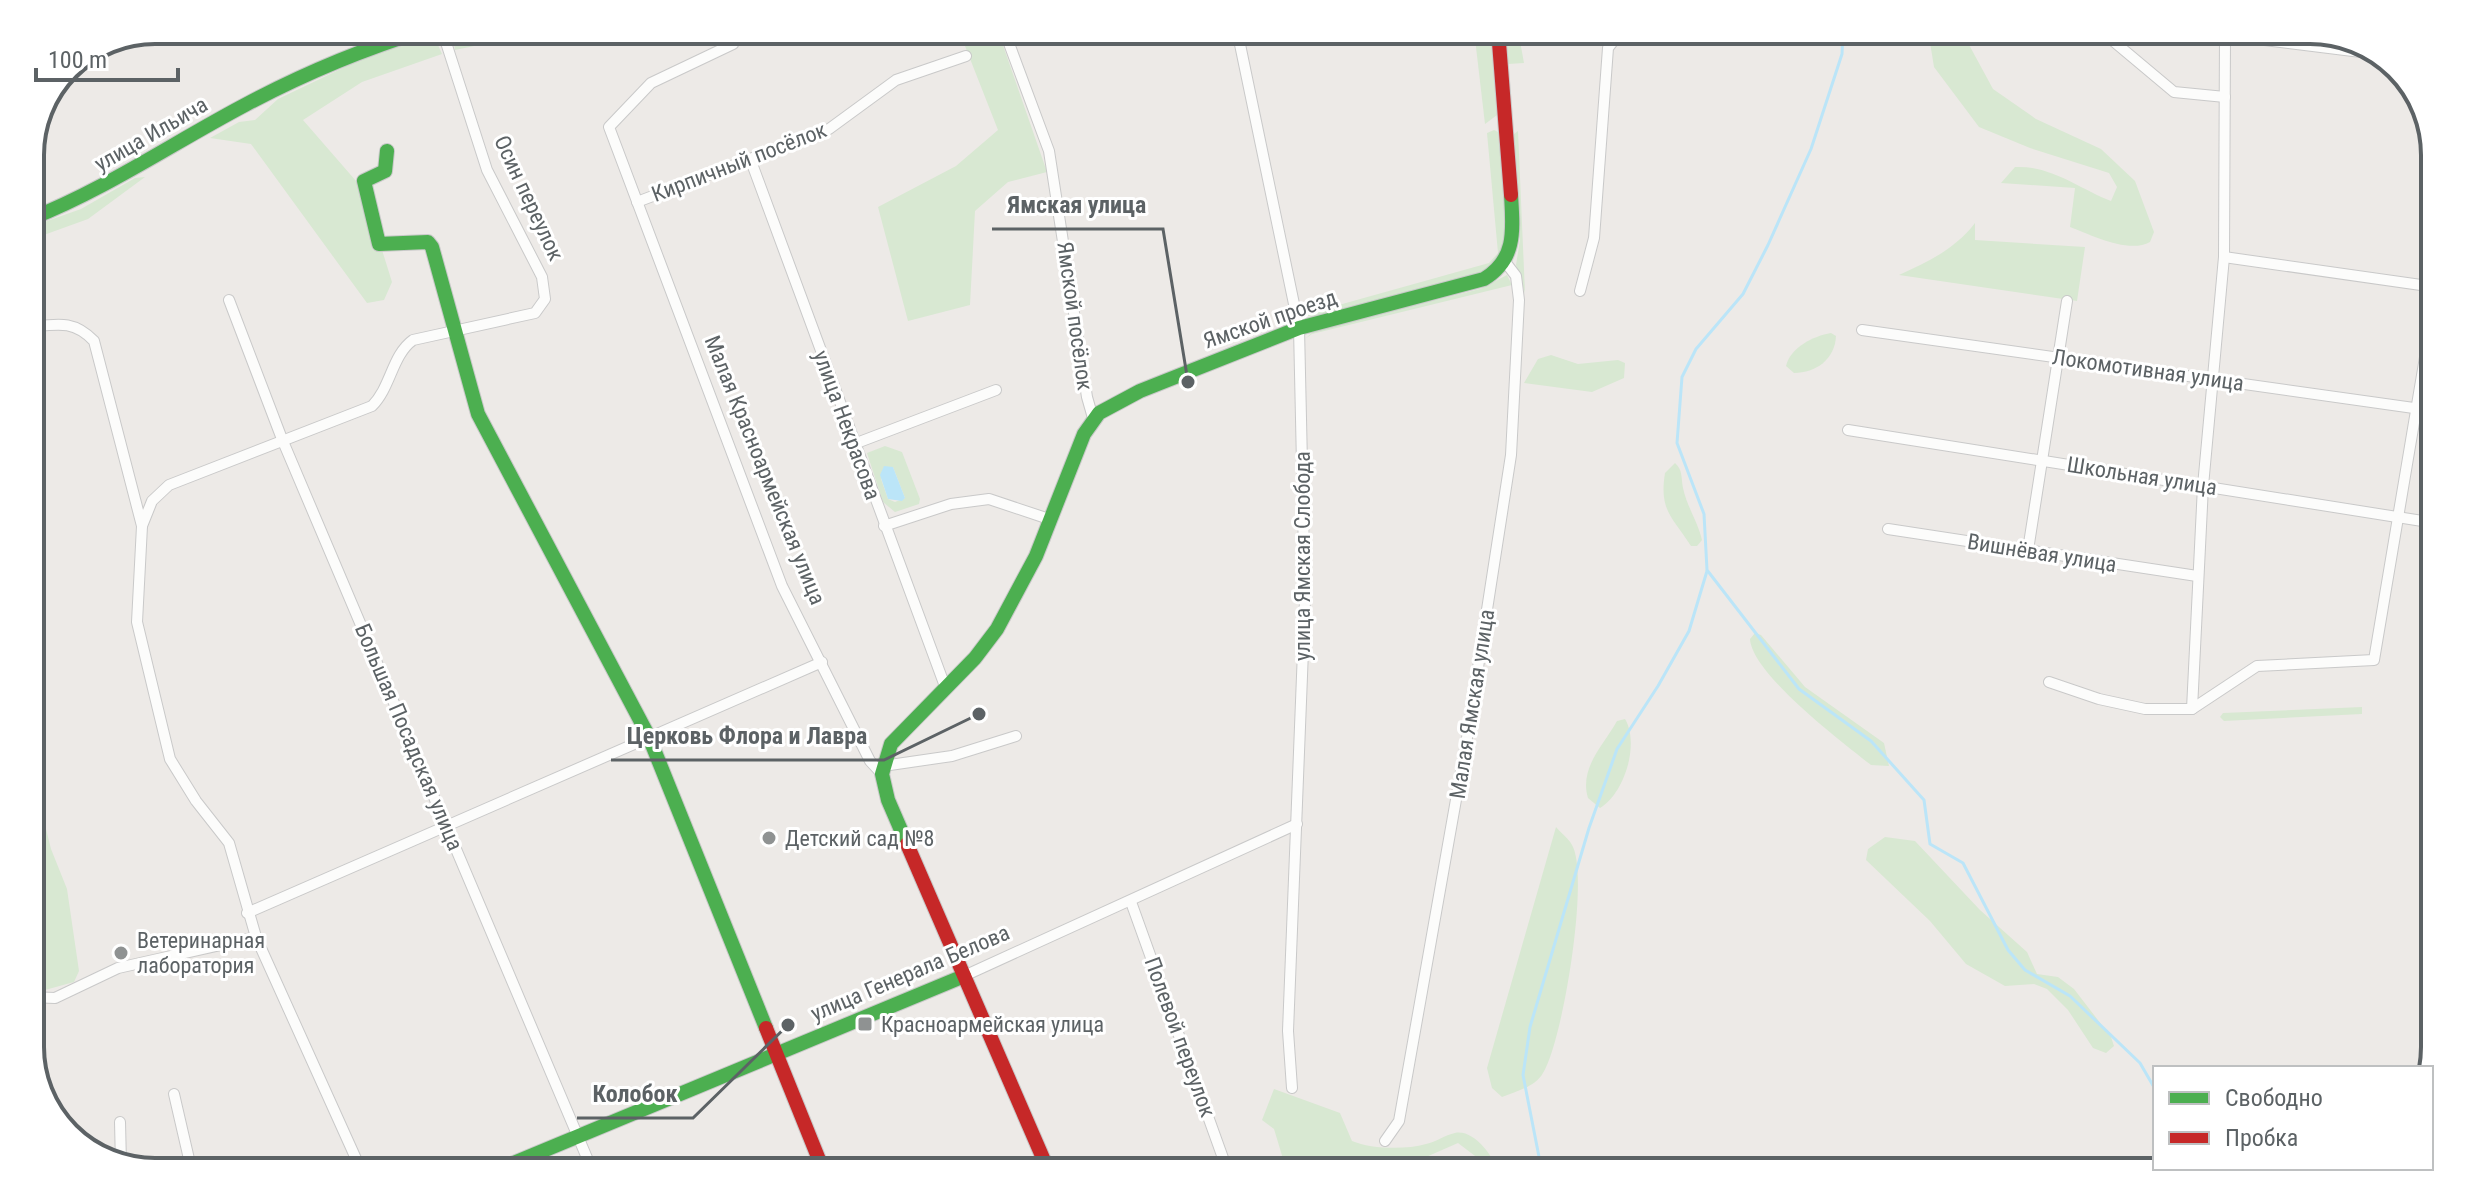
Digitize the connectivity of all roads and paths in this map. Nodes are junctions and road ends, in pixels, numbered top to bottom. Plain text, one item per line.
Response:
1 (377, 44) edge
2 (446, 44) edge
3 (733, 44) edge
4 (1009, 44) edge
5 (1240, 44) edge
6 (1499, 44) edge
7 (1611, 44) edge
8 (2117, 44) edge
9 (2224, 44) edge
10 (2307, 44) edge
11 (2341, 49) edge
12 (966, 56) dead end
13 (2225, 97) junction
14 (387, 151) dead end
15 (751, 161) junction
16 (637, 202) junction
17 (44, 214) edge
18 (2224, 257) junction
19 (1506, 263) junction
20 (2421, 285) edge
21 (1580, 291) dead end
22 (229, 300) dead end
23 (2067, 301) dead end
24 (44, 325) edge
25 (1299, 328) junction
26 (1862, 330) dead end
27 (454, 331) junction
28 (2059, 358) junction
29 (2211, 378) junction
30 (2421, 384) edge
31 (996, 390) dead end
32 (2417, 409) junction
33 (2421, 409) edge
34 (1093, 418) junction
35 (1848, 430) dead end
36 (282, 439) junction
37 (854, 444) junction
38 (2044, 461) junction
39 (2203, 486) junction
40 (2396, 517) junction
41 (1049, 519) junction
42 (2421, 521) edge
43 (142, 526) junction
44 (884, 526) junction
45 (1888, 529) dead end
46 (2028, 550) junction
47 (2197, 576) junction
48 (822, 662) junction
49 (2049, 682) dead end
50 (946, 689) junction
51 (2192, 709) junction
52 (1016, 736) dead end
53 (649, 737) junction
54 (883, 770) junction
55 (1297, 824) junction
56 (446, 826) junction
57 (1131, 902) junction
58 (247, 913) junction
59 (256, 937) junction
60 (964, 976) junction
61 (44, 998) edge
62 (778, 1051) junction
63 (1292, 1088) dead end
64 (174, 1094) dead end
65 (120, 1122) dead end
66 (577, 1135) junction
67 (1385, 1141) dead end
68 (121, 1152) edge
69 (189, 1158) edge
70 (356, 1158) edge
71 (524, 1158) edge
72 (587, 1158) edge
73 (819, 1158) edge
74 (1043, 1158) edge
75 (1223, 1158) edge

1 - 17 main road, улица Ильича
2 - 27 street, Осин переулок
3 - 16 street, Малая Красноармейская улица
4 - 34 street, Ямской посёлок
5 - 25 street, улица Ямская Слобода
6 - 19 main road
7 - 21 street
8 - 13 street
9 - 13 street
10 - 11 street
12 - 15 street, Кирпичный посёлок
13 - 18 street
14 - 27 main road
15 - 16 street, Кирпичный посёлок
15 - 37 street, улица Некрасова
16 - 48 street, Малая Красноармейская улица
18 - 20 street
18 - 29 street
19 - 25 main road, Ямской проезд
19 - 67 street, Малая Ямская улица
22 - 36 street, Большая Посадская улица
23 - 28 street
24 - 43 street
25 - 34 main road, Ямской проезд
25 - 55 street, улица Ямская Слобода
26 - 28 street, Локомотивная улица
27 - 36 street, Осин переулок
27 - 53 main road
28 - 29 street, Локомотивная улица
28 - 38 street
29 - 32 street, Локомотивная улица
29 - 39 street
30 - 32 street
31 - 37 street
32 - 33 street, Локомотивная улица
32 - 40 street
34 - 41 main road
35 - 38 street, Школьная улица
36 - 43 street, Осин переулок
36 - 56 street, Большая Посадская улица
37 - 44 street, улица Некрасова
38 - 39 street, Школьная улица
38 - 46 street
39 - 40 street, Школьная улица
39 - 47 street
40 - 42 street, Школьная улица
40 - 51 street
41 - 44 street
41 - 50 main road
43 - 58 street
44 - 50 street, улица Некрасова
45 - 46 street, Вишнёвая улица
46 - 47 street, Вишнёвая улица
47 - 51 street
48 - 53 street
48 - 54 street, Малая Красноармейская улица
49 - 51 street
50 - 54 main road
52 - 54 street
53 - 56 street
53 - 62 main road
54 - 60 main road, Малая Красноармейская улица
55 - 57 street, улица Генерала Белова
55 - 63 street, улица Ямская Слобода
56 - 58 street
56 - 66 street, Большая Посадская улица
57 - 60 street, улица Генерала Белова
57 - 75 street, Полевой переулок
58 - 59 street
59 - 61 street
59 - 70 street
60 - 62 main road, улица Генерала Белова
60 - 74 main road, Малая Красноармейская улица
62 - 66 main road, улица Генерала Белова
62 - 73 main road
64 - 69 street
65 - 68 street
66 - 71 main road, улица Генерала Белова
66 - 72 street, Большая Посадская улица

